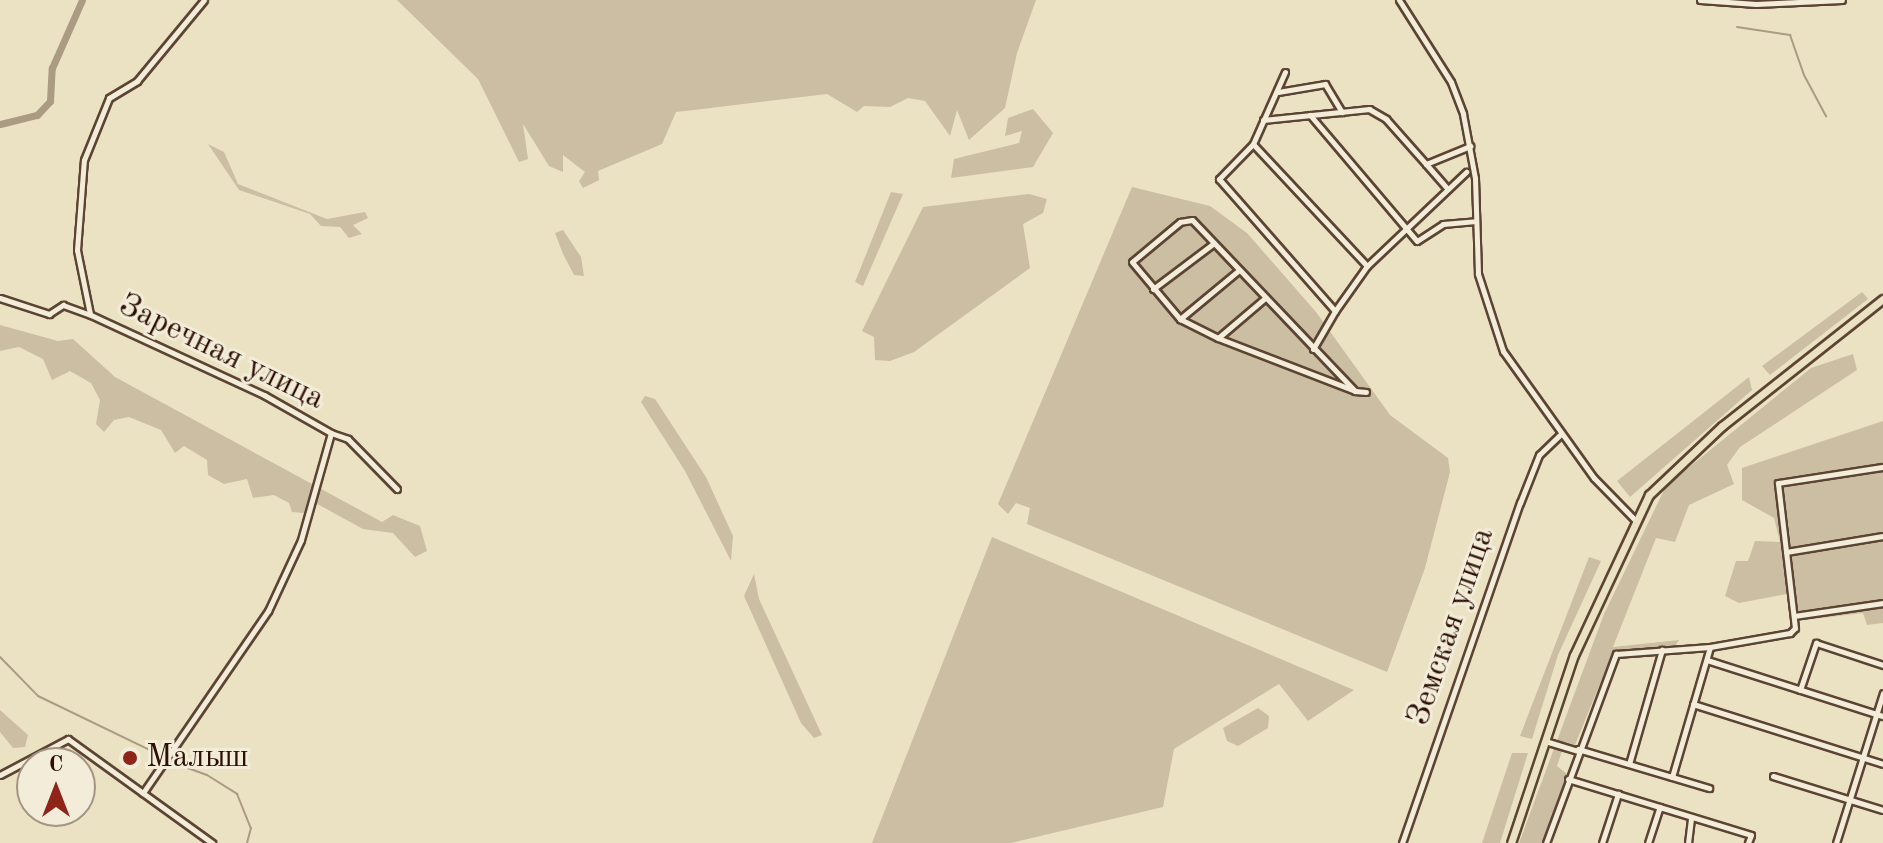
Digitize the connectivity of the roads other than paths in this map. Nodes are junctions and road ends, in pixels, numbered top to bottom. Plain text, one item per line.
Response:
1 (204, 0) edge
2 (1700, 0) edge
3 (1842, 0) edge
4 (1402, 1) edge
5 (1285, 72) dead end
6 (1278, 92) junction
7 (1342, 112) junction
8 (1310, 115) junction
9 (1263, 120) junction
10 (1253, 144) junction
11 (1470, 146) junction
12 (1426, 164) junction
13 (1466, 172) dead end
14 (1448, 189) junction
15 (1476, 221) junction
16 (1407, 228) junction
17 (1214, 243) junction
18 (1367, 266) junction
19 (1239, 270) junction
20 (1153, 289) junction
21 (0, 298) edge
22 (1265, 298) junction
23 (1883, 299) edge
24 (1335, 311) junction
25 (91, 315) junction
26 (1180, 319) junction
27 (1218, 338) junction
28 (1313, 349) junction
29 (1355, 391) junction
30 (1366, 392) dead end
31 (331, 433) junction
32 (1560, 435) junction
33 (1883, 467) edge
34 (397, 489) dead end
35 (1634, 519) junction
36 (1883, 536) edge
37 (1786, 552) junction
38 (1883, 603) edge
39 (1794, 616) junction
40 (1710, 647) junction
41 (1662, 650) junction
42 (1707, 660) junction
43 (1883, 665) edge
44 (1800, 690) junction
45 (1883, 693) edge
46 (1693, 704) junction
47 (1875, 714) junction
48 (1883, 716) edge
49 (1545, 741) junction
50 (1577, 750) junction
51 (1862, 757) junction
52 (1629, 764) junction
53 (1883, 764) edge
54 (0, 775) edge
55 (1773, 776) dead end
56 (1672, 777) junction
57 (1568, 779) junction
58 (1709, 788) dead end
59 (143, 793) junction
60 (1618, 794) junction
61 (1849, 800) junction
62 (1660, 807) junction
63 (1883, 810) edge
64 (1691, 817) junction
65 (212, 843) edge
66 (1402, 843) edge
67 (1511, 843) edge
68 (1546, 843) edge
69 (1602, 843) edge
70 (1648, 843) edge
71 (1688, 843) edge
72 (1748, 843) edge
73 (1836, 843) edge

1 - 25 street
2 - 3 street
4 - 11 street
5 - 6 street
6 - 7 street
6 - 9 street
7 - 8 street
7 - 12 street
8 - 9 street
8 - 16 street
9 - 10 street
10 - 18 street
10 - 24 street
11 - 12 street
11 - 15 street
12 - 14 street
13 - 14 street
14 - 16 street
15 - 16 street
15 - 32 street
16 - 18 street
17 - 19 street
17 - 20 street
17 - 20 street
18 - 24 street
19 - 22 street
19 - 26 street
20 - 26 street
21 - 25 street, Заречная улица
22 - 27 street
22 - 28 street
23 - 35 main road
24 - 28 street
25 - 31 street, Заречная улица
26 - 27 street
27 - 29 street
28 - 29 street
29 - 30 street
31 - 34 street, Заречная улица
31 - 59 street, Заречная улица
32 - 35 street
32 - 66 street, Земская улица
33 - 37 street
35 - 49 main road
36 - 37 street
37 - 39 street
38 - 39 street
39 - 40 street
40 - 41 street
40 - 42 street
41 - 50 street
41 - 52 street
42 - 44 street
42 - 46 street
43 - 44 street
44 - 47 street
45 - 47 street
46 - 51 street
46 - 56 street
47 - 48 street
47 - 51 street
49 - 50 street
49 - 67 main road
50 - 52 street
50 - 57 street
51 - 53 street
51 - 61 street
52 - 56 street
54 - 59 street
55 - 61 street
56 - 58 street
57 - 60 street
57 - 68 street
59 - 65 street
60 - 62 street
60 - 69 street
61 - 63 street
61 - 73 street
62 - 64 street
62 - 70 street
64 - 71 street
64 - 72 street

